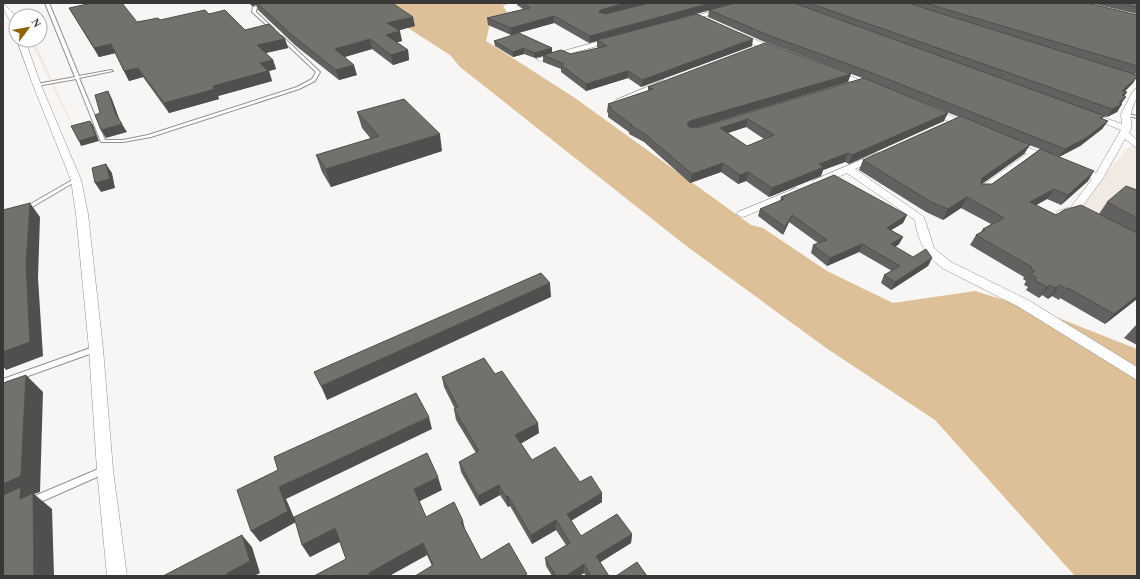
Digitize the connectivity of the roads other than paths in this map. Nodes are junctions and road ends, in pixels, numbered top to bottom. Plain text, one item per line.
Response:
1 (48, 3) edge
2 (271, 3) edge
3 (749, 3) edge
4 (697, 17) junction
5 (675, 23) edge
6 (710, 23) edge
7 (730, 32) edge
8 (622, 37) edge
9 (763, 46) junction
10 (24, 48) edge
11 (749, 52) edge
12 (786, 54) edge
13 (540, 59) dead end
14 (823, 68) edge
15 (111, 71) dead end
16 (78, 78) junction
17 (670, 81) edge
18 (861, 82) junction
19 (37, 85) junction
20 (846, 86) edge
21 (882, 91) edge
22 (1136, 95) edge
23 (620, 100) edge
24 (926, 109) edge
25 (1082, 113) edge
26 (1126, 114) junction
27 (1137, 117) edge
28 (955, 121) junction
29 (941, 128) edge
30 (977, 130) edge
31 (1126, 131) junction
32 (998, 139) edge
33 (1137, 145) edge
34 (884, 153) edge
35 (1034, 153) junction
36 (1055, 161) edge
37 (1070, 167) edge
38 (848, 169) junction
39 (1098, 178) junction
40 (76, 180) junction
41 (982, 191) edge
42 (1075, 209) junction
43 (20, 212) edge
44 (742, 214) dead end
45 (1055, 216) edge
46 (1089, 216) edge
47 (96, 349) junction
48 (1137, 374) edge
49 (3, 382) edge
50 (105, 470) junction
51 (25, 504) edge
52 (117, 576) edge

1 - 16 lane
2 - 16 lane
3 - 4 street
4 - 5 street
4 - 6 street
7 - 9 street
8 - 13 street
9 - 11 street
9 - 12 street
10 - 19 street
14 - 18 street
15 - 16 lane
16 - 19 lane
17 - 23 street
18 - 20 street
18 - 21 street
19 - 40 street
22 - 26 street
24 - 28 street
25 - 31 street
26 - 27 lane
26 - 31 street
28 - 29 street
28 - 30 street
31 - 33 street
31 - 39 street
32 - 35 street
34 - 38 street
35 - 36 street
35 - 41 street
37 - 39 street
38 - 44 street
38 - 48 street
39 - 42 street
40 - 43 lane
40 - 47 street
42 - 45 street
42 - 46 street
47 - 49 lane
47 - 50 street
50 - 51 lane
50 - 52 street

